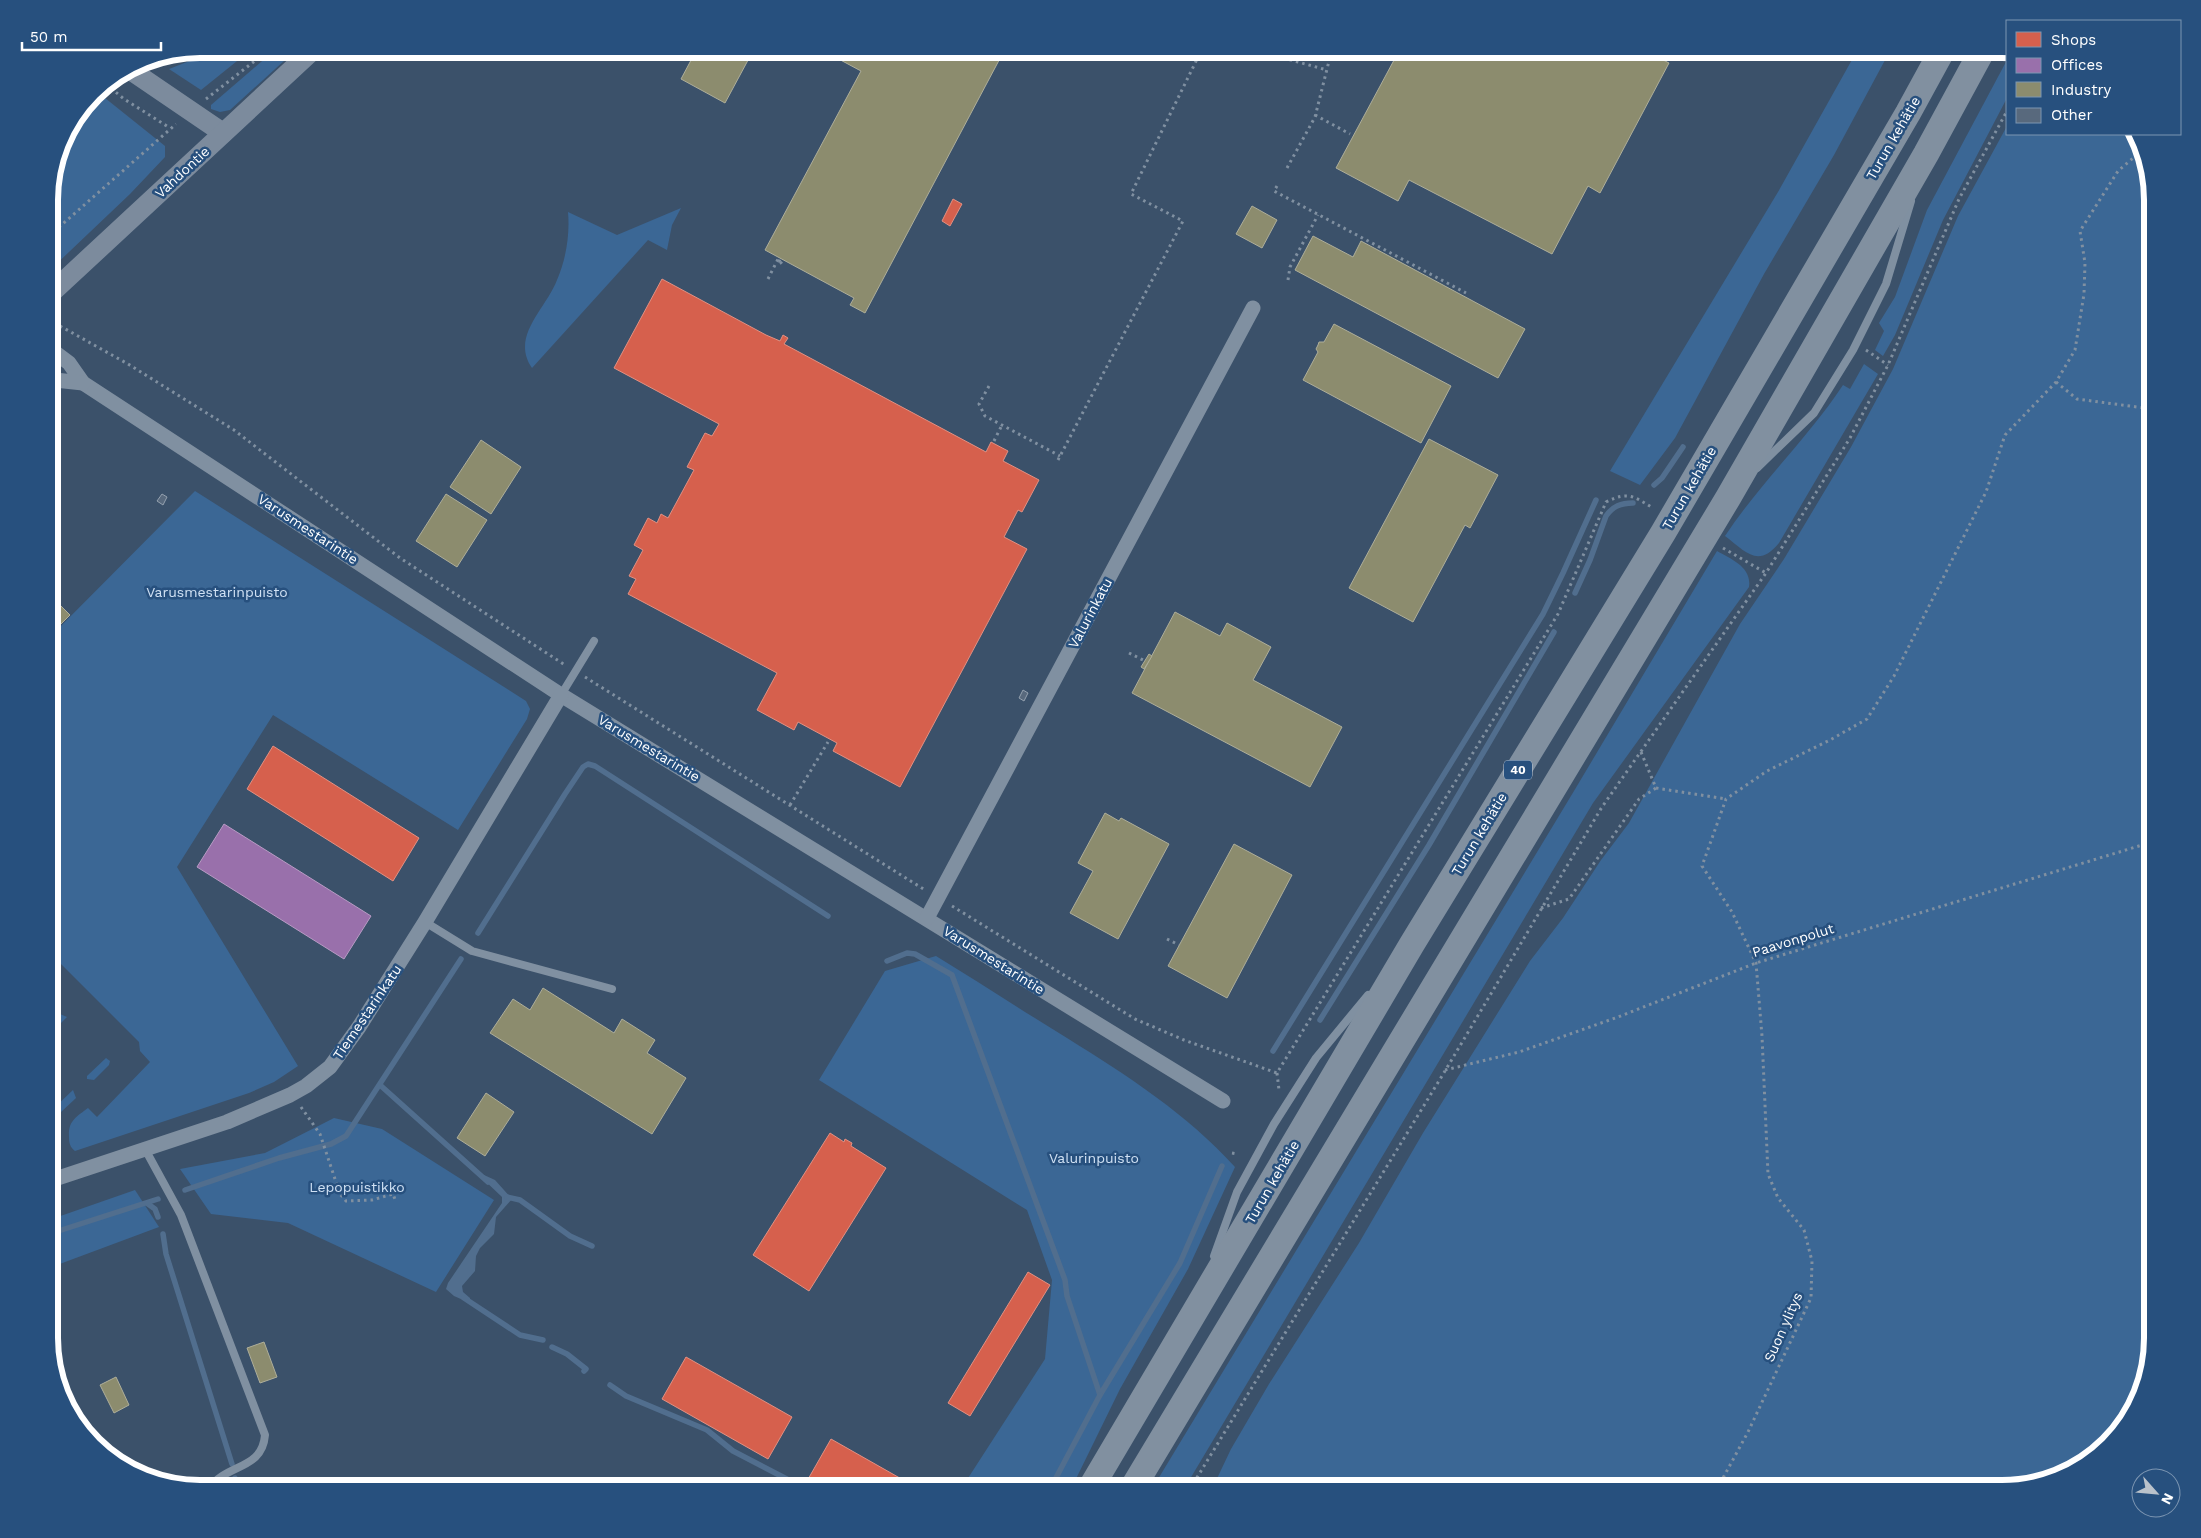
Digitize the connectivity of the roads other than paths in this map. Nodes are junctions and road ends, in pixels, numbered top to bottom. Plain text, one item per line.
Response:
1 (304, 58) edge
2 (1937, 58) edge
3 (1978, 58) edge
4 (135, 73) edge
5 (223, 133) junction
6 (1926, 154) junction
7 (58, 287) edge
8 (1253, 308) dead end
9 (58, 355) edge
10 (58, 380) edge
11 (83, 383) junction
12 (1728, 498) junction
13 (594, 641) dead end
14 (561, 695) junction
15 (926, 918) junction
16 (425, 922) junction
17 (1412, 944) junction
18 (1380, 982) dead end
19 (612, 989) dead end
20 (1373, 989) dead end
21 (1222, 1101) dead end
22 (146, 1149) junction
23 (58, 1178) edge
24 (1212, 1263) dead end
25 (1208, 1272) dead end
26 (1192, 1317) junction
27 (215, 1480) edge
28 (1095, 1480) edge
29 (1137, 1480) edge

1 - 5 street, Vahdontie
2 - 17 highway, Turun kehätie / 40
3 - 6 highway
4 - 5 street
5 - 7 street, Vahdontie
6 - 12 highway
6 - 12 lane
8 - 15 street, Valurinkatu
9 - 11 street, Varusmestarintie
10 - 11 street, Varusmestarintie
11 - 14 street, Varusmestarintie
12 - 29 highway
13 - 14 lane
14 - 15 street, Varusmestarintie
14 - 16 street, Tiemestarinkatu
15 - 21 street, Varusmestarintie
16 - 19 lane
16 - 22 street, Tiemestarinkatu
17 - 18 lane
17 - 26 highway, Turun kehätie / 40
20 - 24 lane
22 - 23 street, Tiemestarinkatu
22 - 27 lane
25 - 26 lane
26 - 28 highway, Turun kehätie / 40

